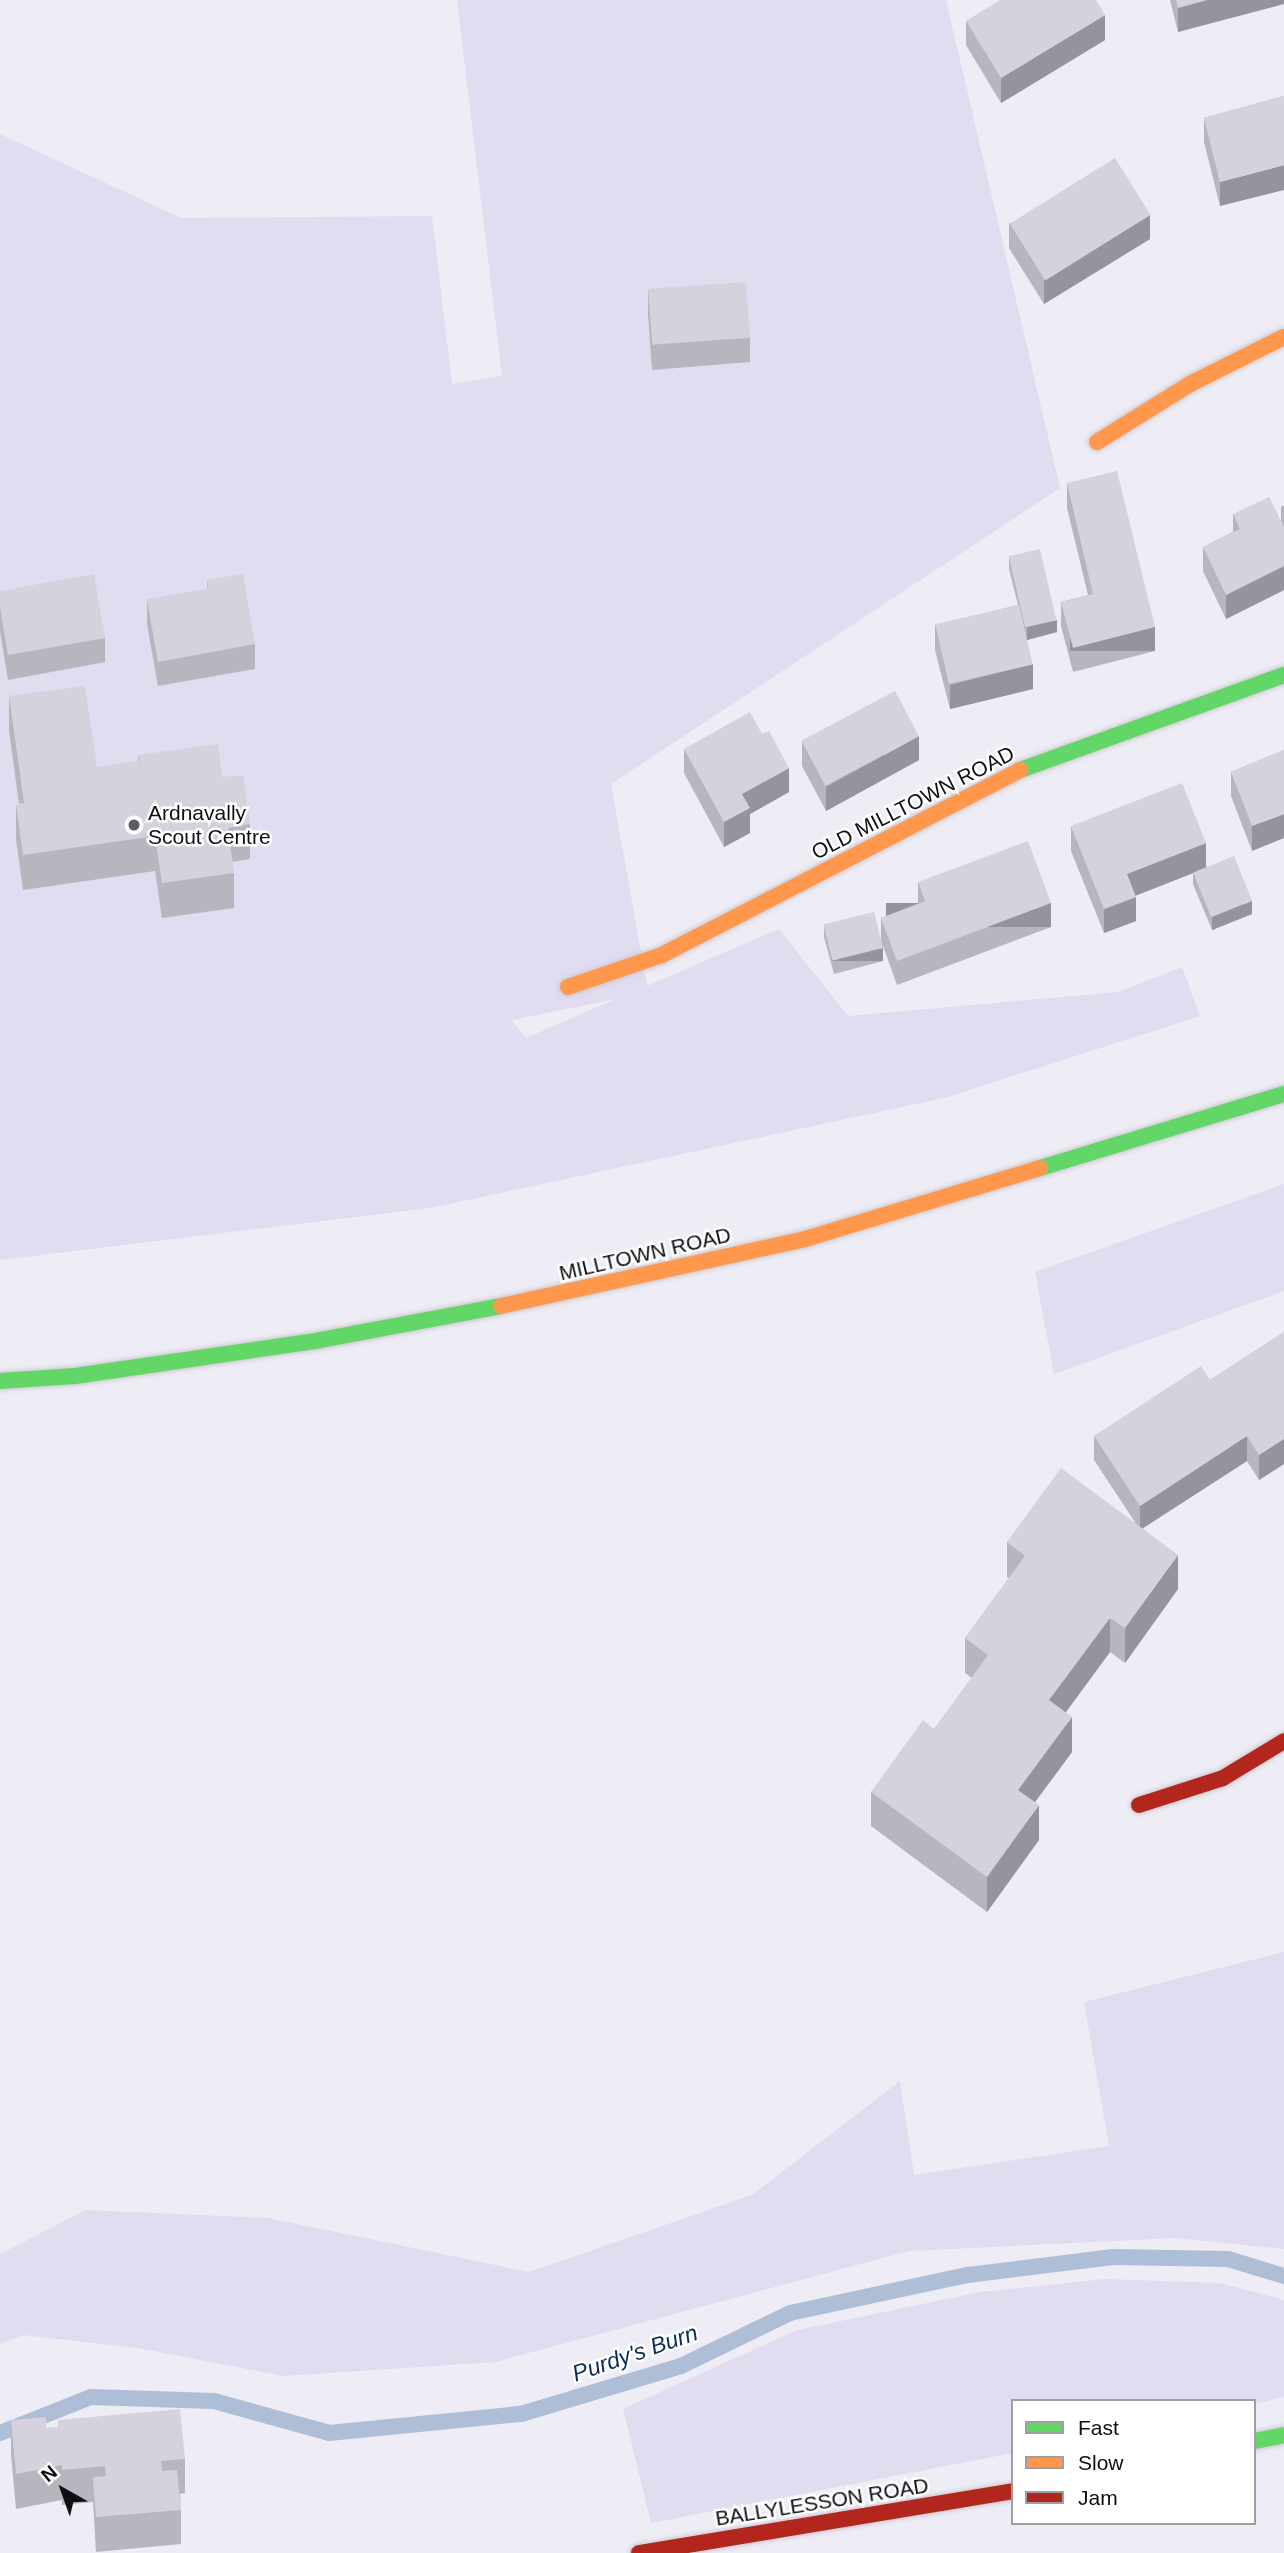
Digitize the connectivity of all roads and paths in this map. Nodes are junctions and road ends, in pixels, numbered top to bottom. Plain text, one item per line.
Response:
1 (1284, 337) edge
2 (1097, 442) dead end
3 (1284, 675) edge
4 (568, 987) dead end
5 (1284, 1094) edge
6 (0, 1381) edge
7 (1284, 1741) edge
8 (1139, 1805) dead end
9 (1284, 2435) edge
10 (1256, 2441) edge
11 (1011, 2491) edge
12 (639, 2553) edge

1 - 2 main road
3 - 4 main road, OLD MILLTOWN ROAD
5 - 6 main road, MILLTOWN ROAD
7 - 8 main road
9 - 10 main road
11 - 12 main road, BALLYLESSON ROAD

